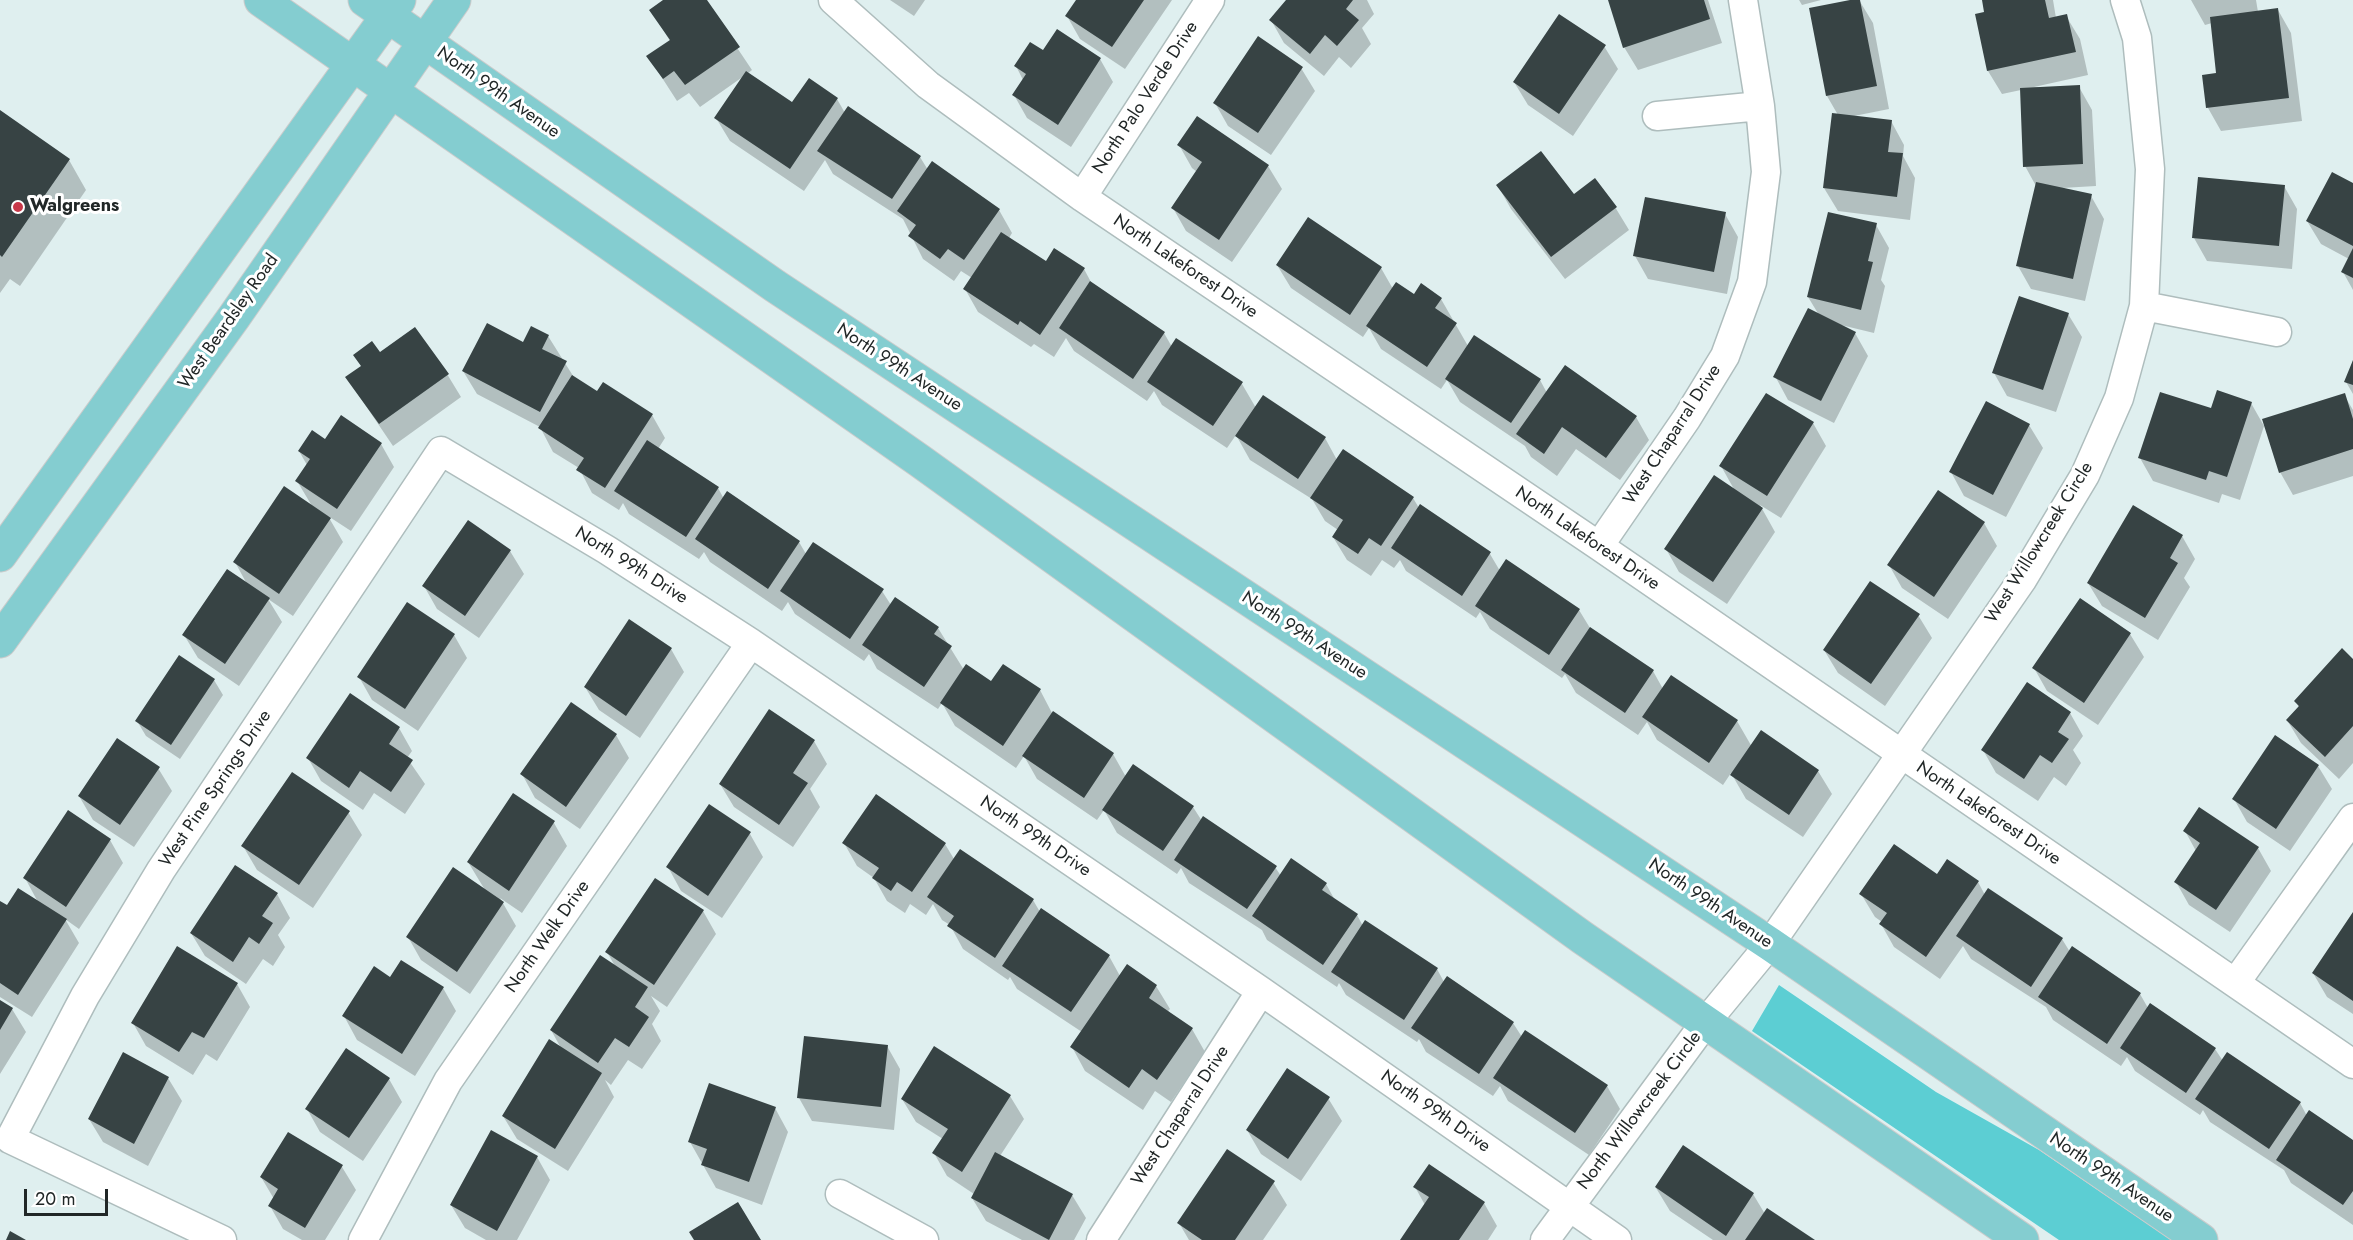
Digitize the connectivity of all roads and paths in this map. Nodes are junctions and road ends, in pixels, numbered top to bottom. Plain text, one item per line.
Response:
1 (261, 0) edge
2 (454, 0) edge
3 (833, 0) edge
4 (1210, 0) edge
5 (1743, 0) edge
6 (2125, 0) edge
7 (397, 18) edge
8 (372, 78) junction
9 (1760, 106) junction
10 (1657, 116) dead end
11 (1082, 197) junction
12 (2144, 306) junction
13 (2277, 332) dead end
14 (441, 451) joint
15 (1599, 546) junction
16 (0, 555) edge
17 (0, 641) edge
18 (751, 644) junction
19 (1899, 754) junction
20 (2353, 818) edge
21 (1770, 944) junction
22 (2236, 982) junction
23 (1737, 983) joint
24 (1261, 991) junction
25 (1705, 1023) junction
26 (2353, 1064) edge
27 (840, 1194) dead end
28 (1569, 1206) junction
29 (222, 1240) edge
30 (363, 1240) edge
31 (924, 1240) edge
32 (1101, 1240) edge
33 (1545, 1240) edge
34 (1617, 1240) edge
35 (2022, 1240) edge
36 (2201, 1240) edge

1 - 8 main road
2 - 7 main road, West Beardsley Road
3 - 11 street, North Lakeforest Drive
4 - 11 street, North Palo Verde Drive
5 - 9 street, West Chaparral Drive
6 - 12 street, West Willowcreek Circle
7 - 8 main road, West Beardsley Road
7 - 8 main road, West Beardsley Road
7 - 21 main road, North 99th Avenue
8 - 16 main road, West Beardsley Road
8 - 17 main road, West Beardsley Road
8 - 25 main road
9 - 10 street
9 - 15 street, West Chaparral Drive
11 - 15 street, North Lakeforest Drive
12 - 13 street
12 - 19 street, West Willowcreek Circle
14 - 18 street, North 99th Drive
14 - 29 street, West Pine Springs Drive
15 - 19 street, North Lakeforest Drive
18 - 24 street, North 99th Drive
18 - 30 street, North Welk Drive
19 - 21 street, West Willowcreek Circle
19 - 22 street, North Lakeforest Drive
20 - 22 street
21 - 23 street, West Willowcreek Circle
21 - 36 main road, North 99th Avenue
22 - 26 street, North Lakeforest Drive
23 - 25 street, North Willowcreek Circle
24 - 28 street, North 99th Drive
24 - 32 street, West Chaparral Drive
25 - 28 street, North Willowcreek Circle
25 - 35 main road
27 - 31 street
28 - 33 street, North Willowcreek Circle
28 - 34 street, North 99th Drive

